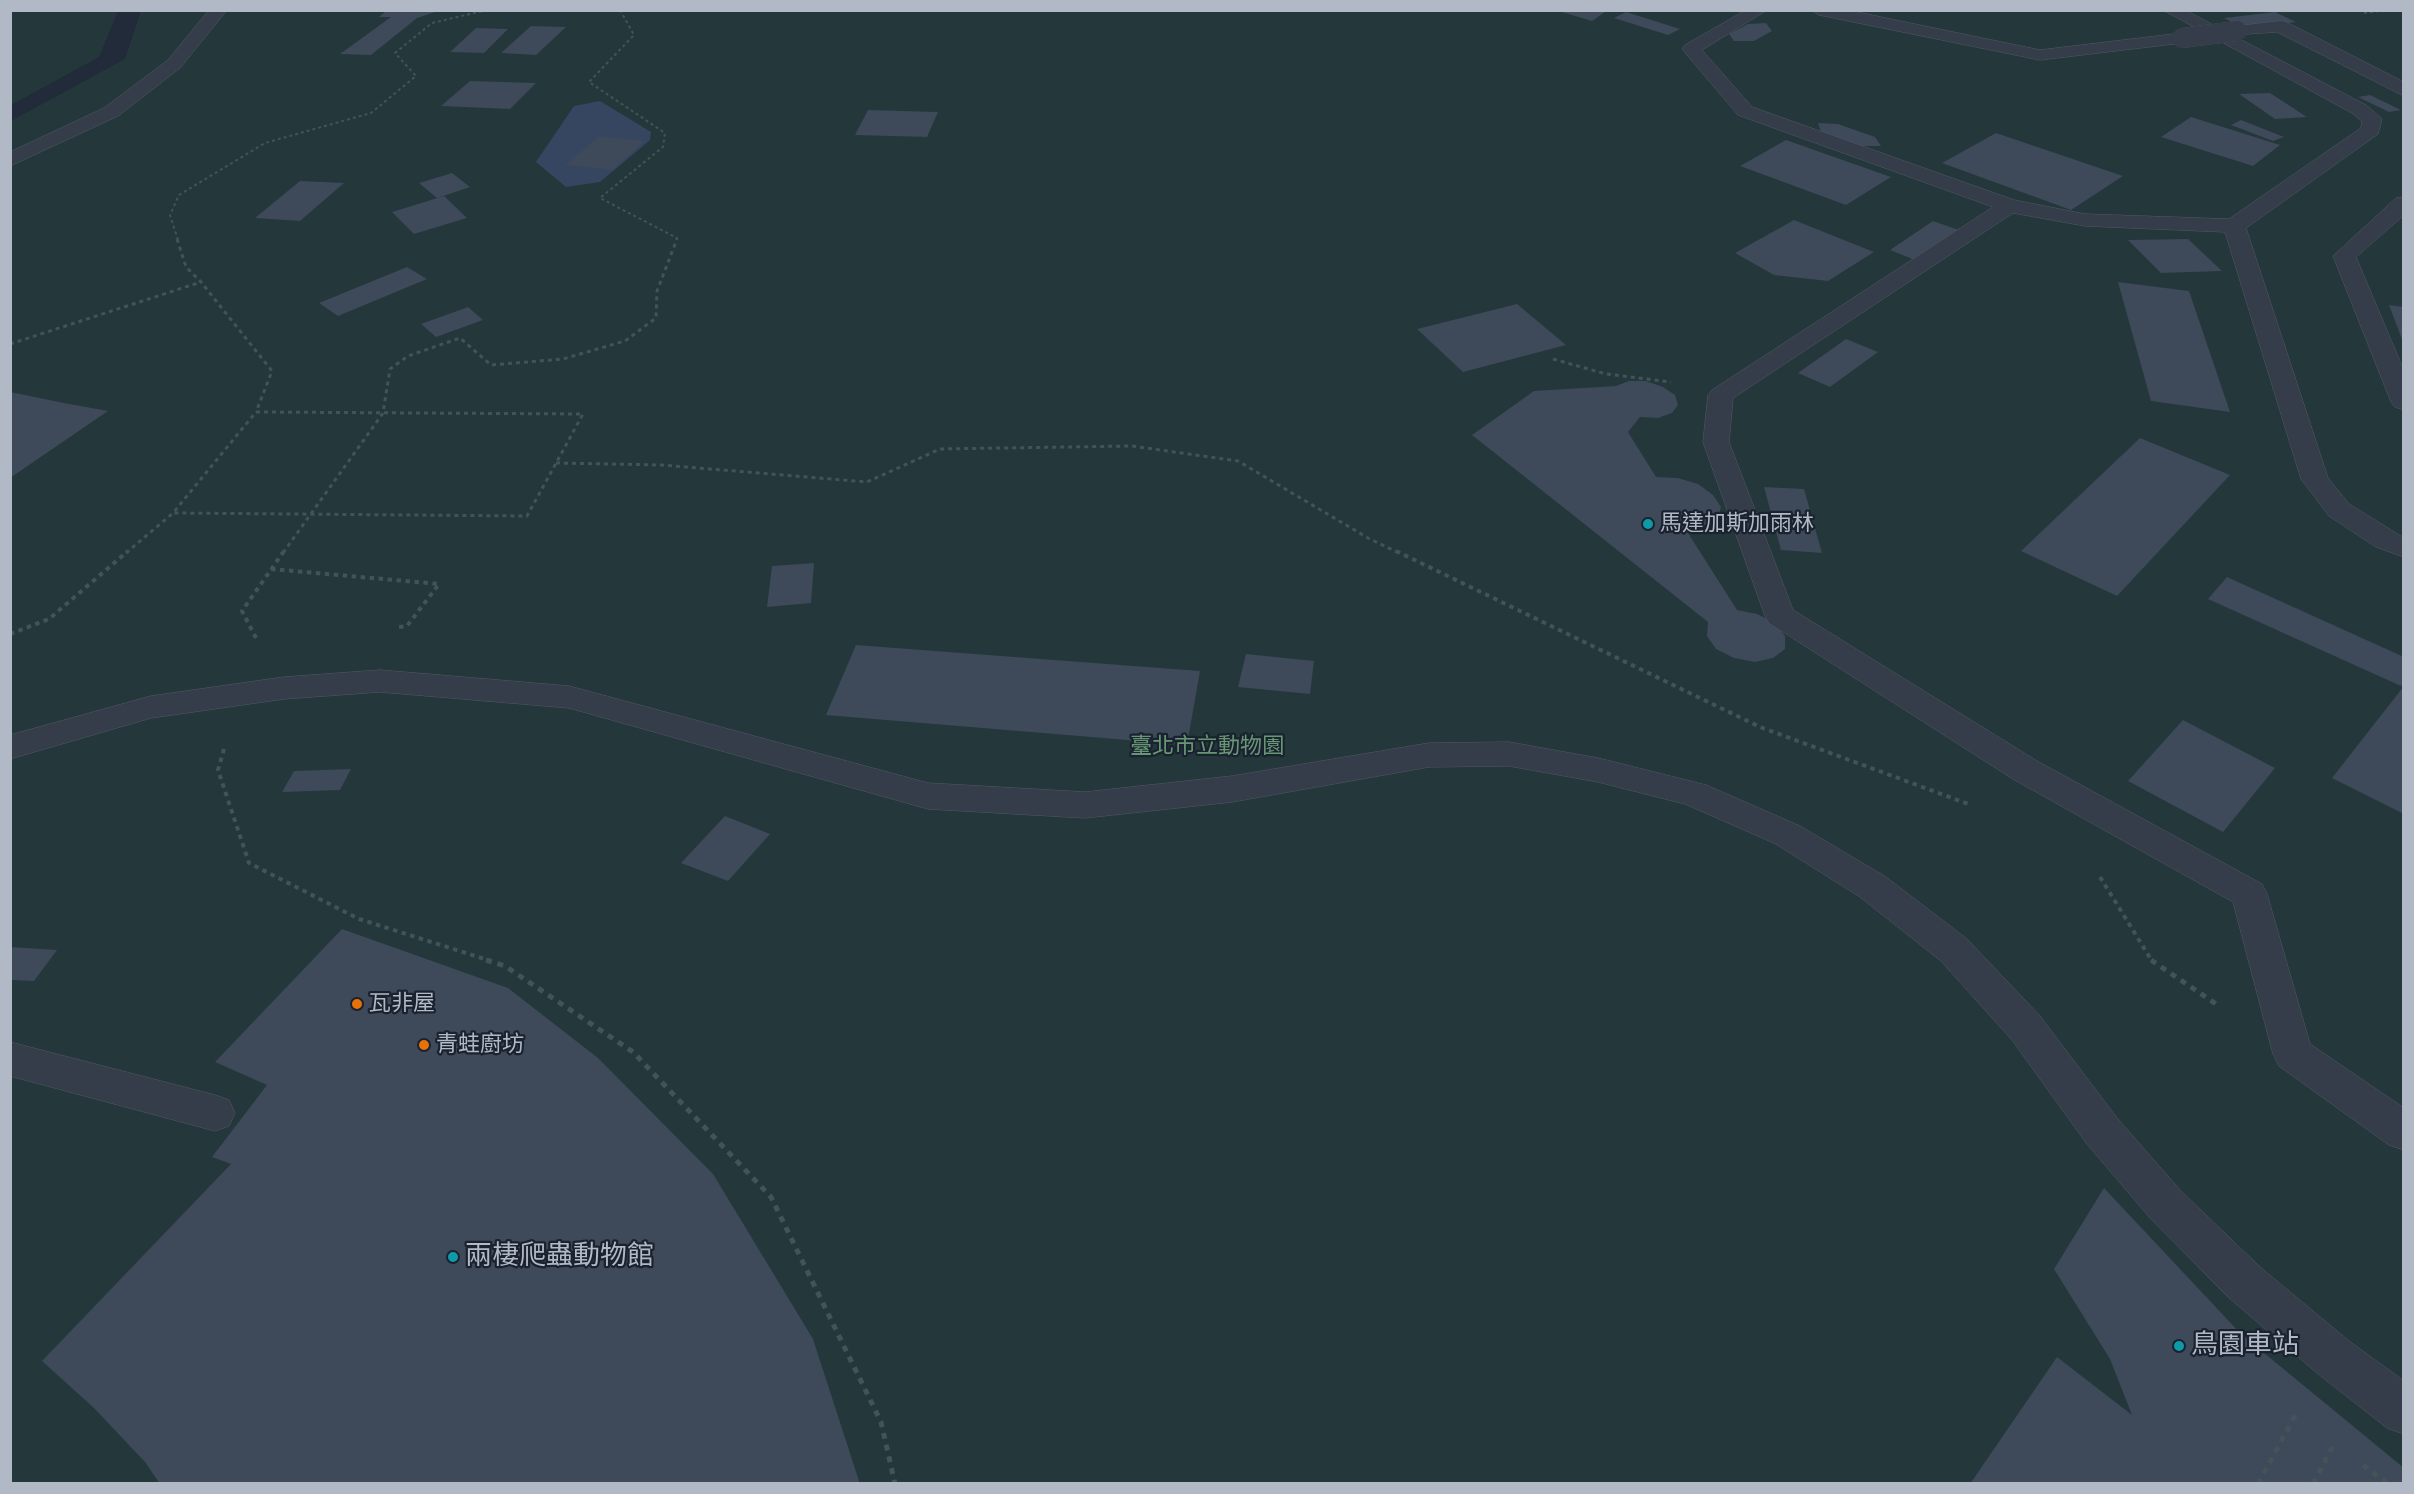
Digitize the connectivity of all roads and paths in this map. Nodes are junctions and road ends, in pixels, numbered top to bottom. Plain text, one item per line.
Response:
1 (219, 10) edge
2 (487, 10) edge
3 (620, 10) edge
4 (1760, 10) edge
5 (1819, 10) edge
6 (2171, 10) edge
7 (2403, 90) edge
8 (10, 160) edge
9 (2403, 203) edge
10 (2009, 206) junction
11 (2234, 226) junction
12 (201, 282) junction
13 (10, 344) edge
14 (1553, 359) dead end
15 (1721, 395) junction
16 (2403, 402) edge
17 (256, 412) junction
18 (383, 413) junction
19 (556, 463) junction
20 (173, 513) junction
21 (309, 514) junction
22 (2403, 548) edge
23 (271, 569) junction
24 (395, 627) dead end
25 (10, 634) edge
26 (257, 640) dead end
27 (225, 743) dead end
28 (10, 747) edge
29 (1981, 808) dead end
30 (2098, 874) dead end
31 (2293, 1054) junction
32 (10, 1059) edge
33 (215, 1113) dead end
34 (2403, 1132) edge
35 (2304, 1400) dead end
36 (2403, 1411) edge
37 (2343, 1450) dead end
38 (2361, 1464) dead end
39 (895, 1484) edge
40 (2258, 1484) edge
41 (2313, 1484) edge
42 (2388, 1484) edge

1 - 8 street
2 - 12 path
3 - 18 path
4 - 10 street
5 - 7 street, bridge
6 - 11 street
9 - 16 street
10 - 11 street
10 - 15 street
11 - 22 street
12 - 13 path
12 - 17 path
14 - 15 path
15 - 31 street
17 - 18 path
17 - 20 path
18 - 19 path
18 - 21 path
19 - 21 path
19 - 29 path
20 - 21 path
20 - 25 path
21 - 23 path
23 - 24 path
23 - 26 path
27 - 39 path
28 - 36 street
30 - 31 path
31 - 34 street
32 - 33 street
35 - 40 path
37 - 41 path
38 - 42 path

